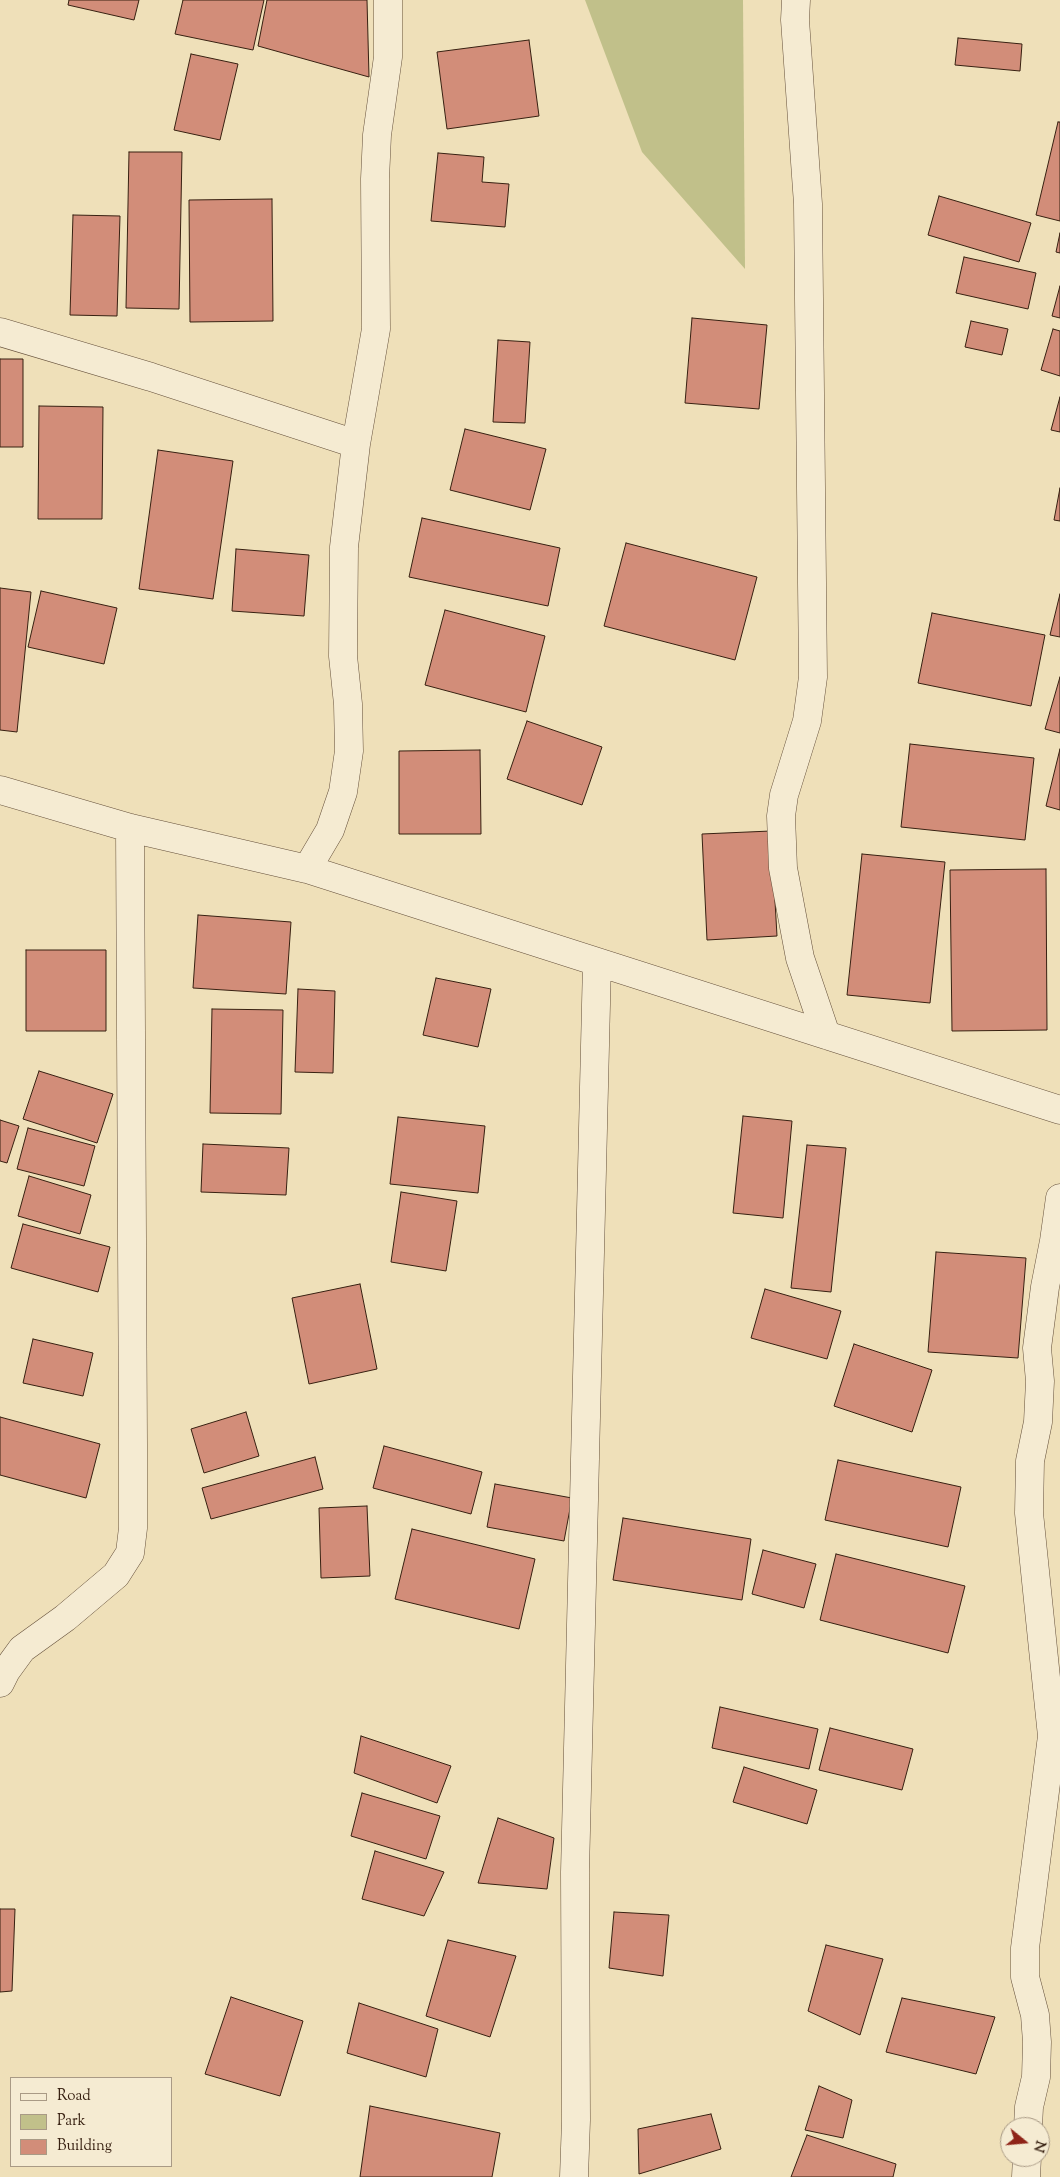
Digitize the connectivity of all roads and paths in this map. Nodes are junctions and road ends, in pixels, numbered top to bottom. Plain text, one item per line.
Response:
1 (388, 0) edge
2 (796, 0) edge
3 (0, 332) edge
4 (356, 444) junction
5 (0, 790) edge
6 (130, 828) junction
7 (307, 869) junction
8 (598, 963) junction
9 (826, 1035) junction
10 (1060, 1110) edge
11 (1060, 1198) edge
12 (0, 1683) edge
13 (1028, 2117) edge
14 (574, 2177) edge

1 - 4 street
2 - 9 street
3 - 4 street
4 - 7 street
5 - 6 street
6 - 7 street
6 - 12 street
7 - 8 street
8 - 9 street
8 - 14 street
9 - 10 street
11 - 13 street

